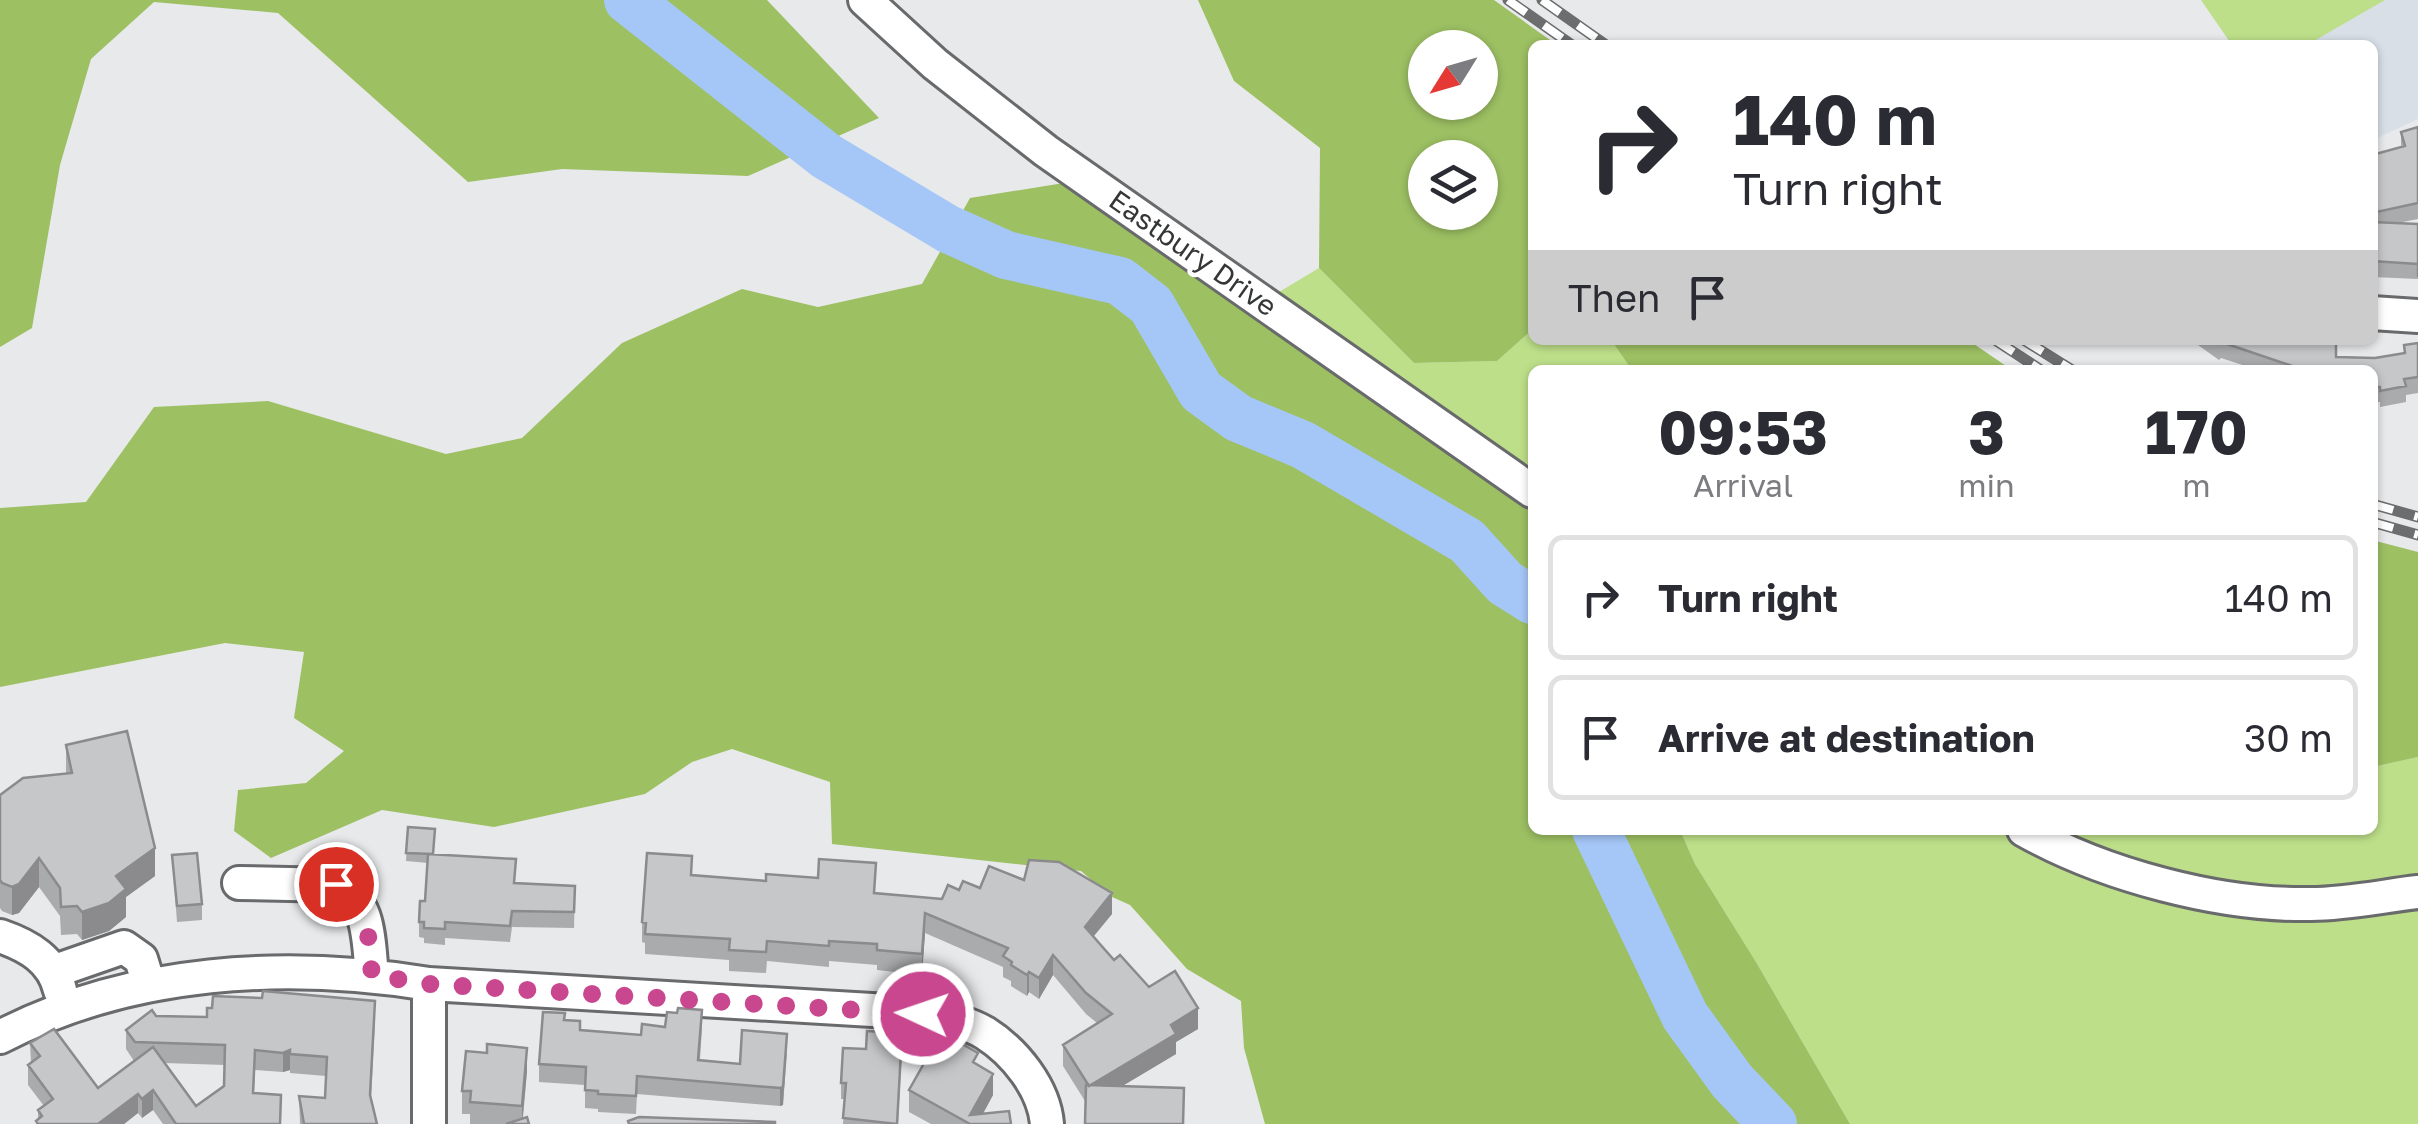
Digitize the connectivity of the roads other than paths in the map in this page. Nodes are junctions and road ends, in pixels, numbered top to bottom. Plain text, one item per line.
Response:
1 (865, 0) edge
2 (2378, 313) edge
3 (2418, 316) edge
4 (1528, 489) edge
5 (2035, 835) edge
6 (240, 883) dead end
7 (2418, 892) edge
8 (0, 936) edge
9 (56, 971) junction
10 (372, 975) junction
11 (429, 984) junction
12 (149, 985) junction
13 (64, 1009) junction
14 (3, 1032) edge
15 (430, 1124) edge
16 (1047, 1124) edge

1 - 4 street, Eastbury Drive
2 - 3 street
5 - 7 street
6 - 10 street
8 - 9 street
9 - 12 street
9 - 13 street
10 - 11 street
10 - 12 street
11 - 15 street
11 - 16 street
12 - 13 street
13 - 14 street

